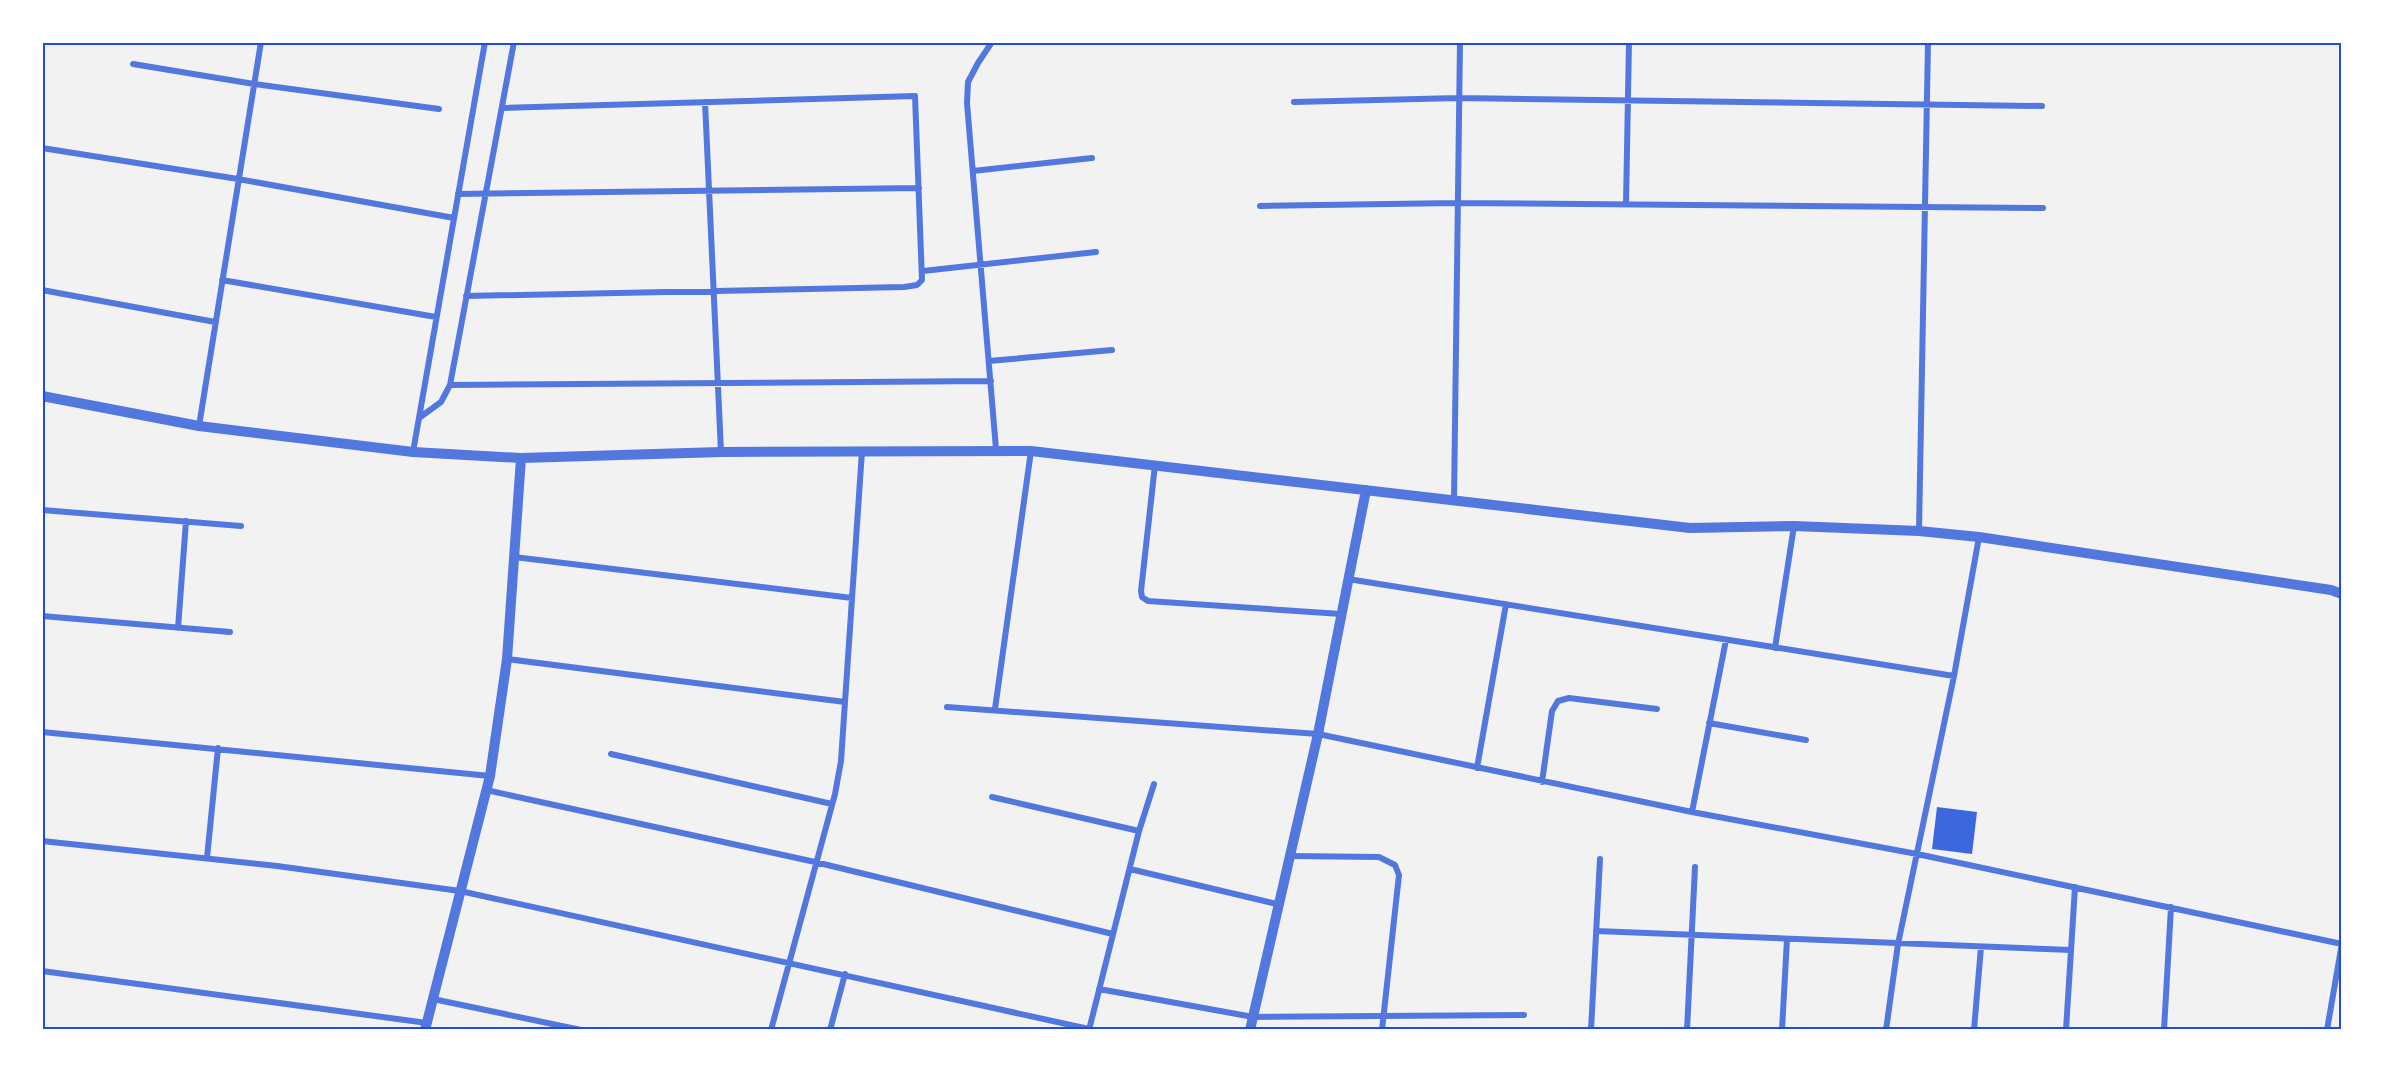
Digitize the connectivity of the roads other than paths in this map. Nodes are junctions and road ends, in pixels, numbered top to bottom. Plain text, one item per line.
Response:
1 (261, 42) edge
2 (485, 42) edge
3 (514, 42) edge
4 (992, 42) edge
5 (1460, 42) edge
6 (1629, 42) edge
7 (1928, 42) edge
8 (133, 64) dead end
9 (254, 84) junction
10 (1459, 98) junction
11 (1628, 101) junction
12 (705, 102) junction
13 (1294, 102) dead end
14 (1927, 106) junction
15 (2042, 106) dead end
16 (502, 108) junction
17 (439, 109) dead end
18 (42, 148) edge
19 (1092, 158) dead end
20 (973, 171) junction
21 (238, 179) junction
22 (919, 188) junction
23 (708, 191) junction
24 (458, 194) junction
25 (485, 194) junction
26 (1456, 202) junction
27 (1626, 204) junction
28 (1260, 206) dead end
29 (1925, 207) junction
30 (2043, 208) dead end
31 (454, 218) junction
32 (1096, 252) dead end
33 (981, 265) junction
34 (922, 271) junction
35 (222, 280) junction
36 (42, 290) edge
37 (712, 292) junction
38 (466, 296) junction
39 (436, 317) junction
40 (215, 322) junction
41 (1112, 350) dead end
42 (989, 361) junction
43 (991, 381) junction
44 (716, 383) junction
45 (450, 385) junction
46 (42, 396) edge
47 (418, 418) junction
48 (199, 426) junction
49 (996, 449) junction
50 (862, 451) junction
51 (1031, 451) junction
52 (413, 452) junction
53 (720, 452) junction
54 (521, 458) junction
55 (1155, 465) junction
56 (1366, 490) junction
57 (1454, 500) junction
58 (42, 510) edge
59 (186, 522) junction
60 (241, 526) dead end
61 (1794, 526) junction
62 (1919, 531) junction
63 (1978, 537) junction
64 (514, 557) junction
65 (1348, 579) junction
66 (2342, 594) edge
67 (852, 598) junction
68 (1506, 604) junction
69 (1341, 614) junction
70 (42, 616) edge
71 (178, 628) junction
72 (230, 632) dead end
73 (1726, 640) junction
74 (1775, 648) junction
75 (507, 659) junction
76 (1954, 676) junction
77 (845, 702) junction
78 (947, 707) dead end
79 (1657, 709) dead end
80 (994, 710) junction
81 (1709, 723) junction
82 (42, 732) edge
83 (1318, 734) junction
84 (1806, 740) dead end
85 (218, 748) junction
86 (611, 754) dead end
87 (1477, 768) junction
88 (490, 776) junction
89 (1542, 782) junction
90 (1154, 784) dead end
91 (486, 790) junction
92 (992, 797) dead end
93 (832, 804) junction
94 (1692, 812) junction
95 (1139, 831) junction
96 (42, 841) edge
97 (1917, 854) junction
98 (1289, 856) junction
99 (207, 858) junction
100 (1600, 859) dead end
101 (815, 862) junction
102 (1695, 867) dead end
103 (1130, 868) junction
104 (2075, 887) junction
105 (460, 891) junction
106 (1277, 904) junction
107 (2171, 908) junction
108 (1596, 931) junction
109 (1113, 934) junction
110 (1692, 935) junction
111 (1786, 939) junction
112 (2342, 943) edge
113 (1898, 944) junction
114 (1981, 947) junction
115 (2071, 950) junction
116 (789, 962) junction
117 (42, 972) edge
118 (845, 975) junction
119 (1100, 989) junction
120 (2333, 992) junction
121 (2342, 993) edge
122 (433, 999) junction
123 (1524, 1015) dead end
124 (1384, 1016) junction
125 (1252, 1017) junction
126 (426, 1026) edge
127 (1089, 1029) edge
128 (581, 1030) edge
129 (771, 1030) edge
130 (830, 1030) edge
131 (1250, 1030) edge
132 (1382, 1030) edge
133 (1591, 1030) edge
134 (1687, 1030) edge
135 (1782, 1030) edge
136 (1886, 1030) edge
137 (1974, 1030) edge
138 (2066, 1030) edge
139 (2164, 1030) edge
140 (2327, 1030) edge

1 - 9 street
2 - 24 street
3 - 16 street
4 - 20 street
5 - 10 street
6 - 11 street
7 - 14 street
8 - 9 street
9 - 17 street
9 - 21 street
10 - 11 street
10 - 13 street
10 - 26 street
11 - 14 street
11 - 27 street
12 - 16 street
12 - 22 street
12 - 23 street
14 - 15 street
14 - 29 street
16 - 25 street
18 - 21 street
19 - 20 street
20 - 33 street
21 - 31 street
21 - 35 street
22 - 23 street
22 - 34 street
23 - 25 street
23 - 37 street
24 - 25 street
24 - 31 street
25 - 38 street
26 - 27 street
26 - 28 street
26 - 57 street
27 - 29 street
29 - 30 street
29 - 62 street
31 - 39 street
32 - 33 street
33 - 34 street
33 - 42 street
34 - 37 street
35 - 39 street
35 - 40 street
36 - 40 street
37 - 38 street
37 - 44 street
38 - 45 street
39 - 47 street
40 - 48 street
41 - 42 street
42 - 43 street
43 - 44 street
43 - 49 street
44 - 45 street
44 - 53 street
45 - 47 street
46 - 48 street
47 - 52 street
48 - 52 street
49 - 50 street
49 - 51 street
50 - 53 street
50 - 67 street
51 - 55 street
51 - 80 street
52 - 54 street
53 - 54 street
54 - 64 street
55 - 56 street
55 - 69 street
56 - 57 street
56 - 65 street
57 - 61 street
58 - 59 street
59 - 60 street
59 - 71 street
61 - 62 street
61 - 74 street
62 - 63 street
63 - 66 street
63 - 76 street
64 - 67 street
64 - 75 street
65 - 68 street
65 - 69 street
67 - 77 street
68 - 73 street
68 - 87 street
69 - 83 street
70 - 71 street
71 - 72 street
73 - 74 street
73 - 81 street
74 - 76 street
75 - 77 street
75 - 88 street
76 - 97 street
77 - 93 street
78 - 80 street
79 - 89 street
80 - 83 street
81 - 84 street
81 - 94 street
82 - 85 street
83 - 87 street
83 - 98 street
85 - 88 street
85 - 99 street
86 - 93 street
87 - 89 street
88 - 91 street
89 - 94 street
90 - 95 street
91 - 101 street
91 - 105 street
92 - 95 street
93 - 101 street
94 - 97 street
95 - 103 street
96 - 99 street
97 - 104 street
97 - 113 street
98 - 106 street
98 - 124 street
99 - 105 street
100 - 108 street
101 - 109 street
101 - 116 street
102 - 110 street
103 - 106 street
103 - 109 street
104 - 107 street
104 - 115 street
105 - 116 street
105 - 122 street
106 - 125 street
107 - 112 street
107 - 139 street
108 - 110 street
108 - 133 street
109 - 119 street
110 - 111 street
110 - 134 street
111 - 113 street
111 - 135 street
112 - 120 street
113 - 114 street
113 - 136 street
114 - 115 street
114 - 137 street
115 - 138 street
116 - 118 street
116 - 129 street
117 - 126 street
118 - 127 street
118 - 130 street
119 - 125 street
119 - 127 street
120 - 121 street
120 - 140 street
122 - 126 street
122 - 128 street
123 - 124 street
124 - 125 street
124 - 132 street
125 - 131 street

